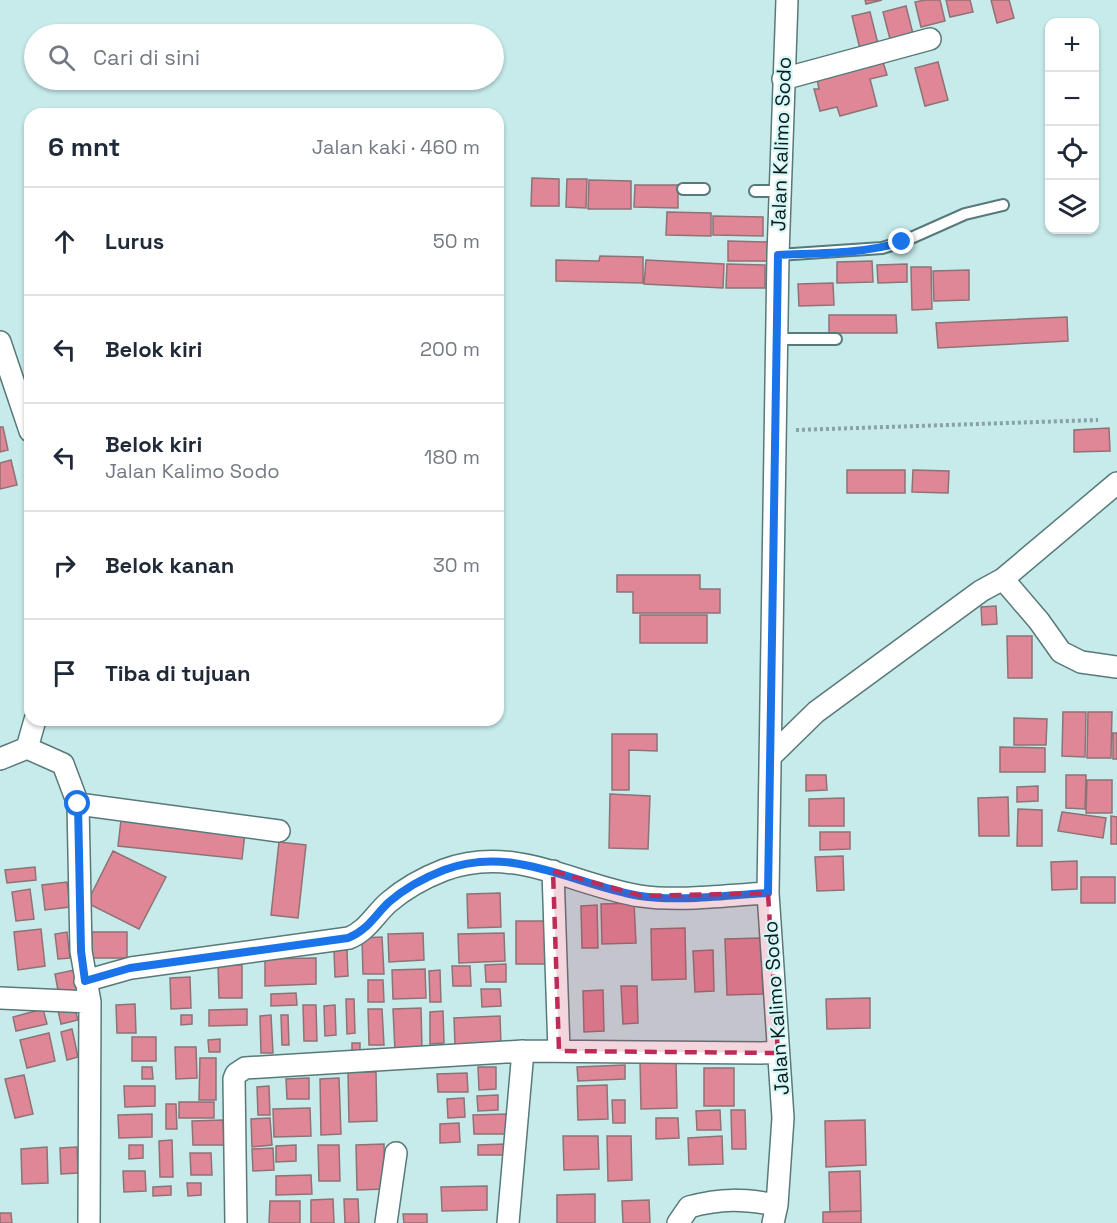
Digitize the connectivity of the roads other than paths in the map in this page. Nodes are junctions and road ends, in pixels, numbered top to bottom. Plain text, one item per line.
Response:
1 (787, 0) edge
2 (930, 39) dead end
3 (783, 79) junction
4 (683, 189) dead end
5 (704, 189) dead end
6 (755, 191) dead end
7 (780, 191) junction
8 (1003, 205) dead end
9 (778, 255) junction
10 (776, 339) junction
11 (836, 339) dead end
12 (0, 342) edge
13 (24, 413) edge
14 (1117, 483) edge
15 (1003, 579) junction
16 (1117, 667) edge
17 (33, 726) edge
18 (27, 748) junction
19 (770, 757) junction
20 (0, 759) edge
21 (78, 804) junction
22 (279, 831) dead end
23 (553, 871) junction
24 (768, 893) junction
25 (85, 981) junction
26 (0, 998) edge
27 (90, 1002) junction
28 (523, 1051) junction
29 (558, 1051) junction
30 (778, 1053) junction
31 (396, 1153) dead end
32 (775, 1214) edge
33 (89, 1223) edge
34 (236, 1223) edge
35 (386, 1223) edge
36 (508, 1223) edge
37 (678, 1223) edge

1 - 3 street, Jalan Kalimo Sodo
2 - 3 street
3 - 7 street, Jalan Kalimo Sodo
4 - 5 lane
6 - 7 lane
7 - 9 street, Jalan Kalimo Sodo
8 - 9 lane
9 - 10 street, Jalan Kalimo Sodo
10 - 11 lane
10 - 19 street, Jalan Kalimo Sodo
12 - 13 street
14 - 15 street
15 - 16 street
15 - 19 street
17 - 18 street
18 - 20 street
18 - 21 street
19 - 24 street, Jalan Kalimo Sodo
21 - 22 street
21 - 25 street
23 - 24 street
23 - 25 street
23 - 29 street
24 - 30 street, Jalan Kalimo Sodo
25 - 27 street
26 - 27 street
27 - 33 street
28 - 29 street
28 - 34 street
28 - 36 street
29 - 30 street
30 - 32 street, Jalan Kalimo Sodo
31 - 35 street
32 - 37 street

